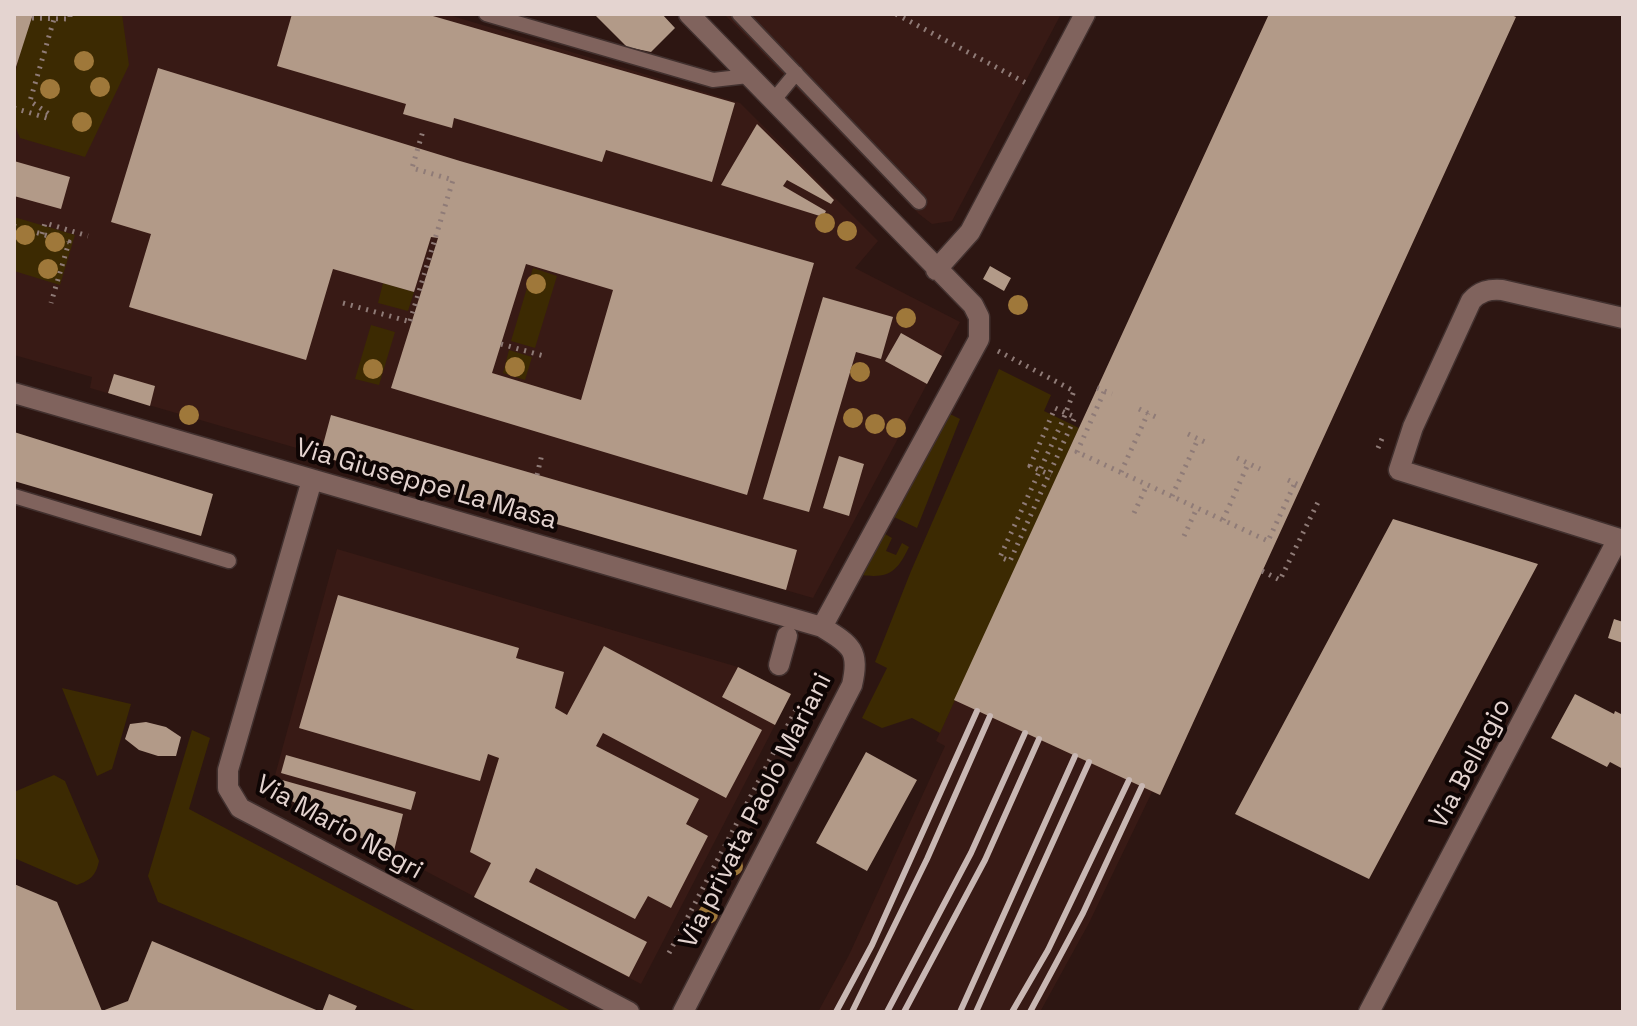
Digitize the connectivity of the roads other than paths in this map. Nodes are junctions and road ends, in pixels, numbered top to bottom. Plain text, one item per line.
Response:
1 (486, 14) edge
2 (689, 14) edge
3 (739, 14) edge
4 (1085, 14) edge
5 (796, 73) junction
6 (748, 76) junction
7 (773, 101) junction
8 (919, 202) dead end
9 (936, 270) junction
10 (1623, 318) edge
11 (14, 393) edge
12 (312, 480) junction
13 (14, 496) edge
14 (1621, 540) edge
15 (229, 561) dead end
16 (822, 627) junction
17 (787, 636) dead end
18 (779, 665) dead end
19 (629, 1012) edge
20 (683, 1012) edge
21 (1369, 1012) edge

1 - 6 lane
2 - 6 street
3 - 5 lane
4 - 9 street
5 - 7 lane
5 - 8 lane
6 - 7 street
7 - 9 street
9 - 16 street
10 - 14 street
11 - 12 street, Via Giuseppe La Masa
12 - 16 street, Via Giuseppe La Masa
12 - 19 street, Via Mario Negri
13 - 15 lane
14 - 21 street, Via Bellagio
16 - 20 street, Via privata Paolo Mariani
17 - 18 street

